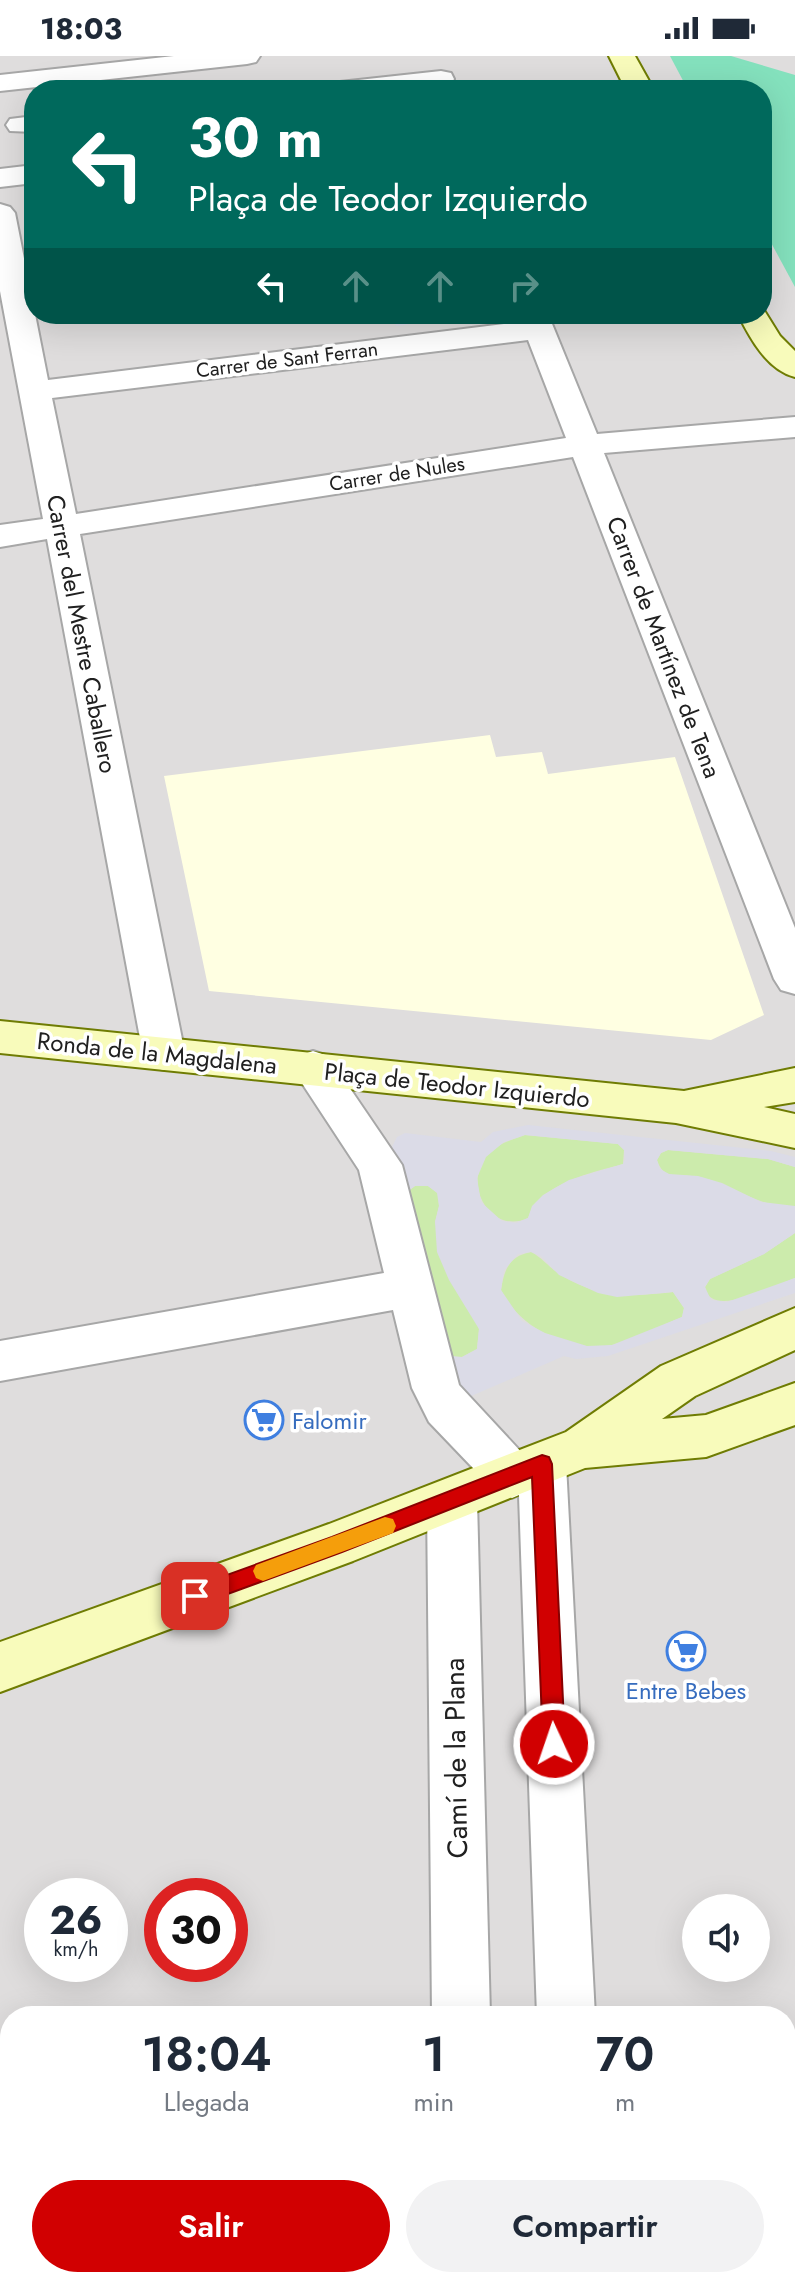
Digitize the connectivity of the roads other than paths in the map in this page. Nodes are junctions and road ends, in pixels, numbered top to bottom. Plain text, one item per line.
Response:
1 (247, 56) edge
2 (622, 56) edge
3 (439, 75) edge
4 (24, 80) edge
5 (27, 80) edge
6 (365, 80) edge
7 (635, 80) edge
8 (0, 83) edge
9 (24, 175) edge
10 (0, 178) edge
11 (0, 213) edge
12 (16, 283) edge
13 (514, 324) edge
14 (537, 324) edge
15 (758, 324) edge
16 (795, 368) edge
17 (34, 391) junction
18 (795, 427) edge
19 (584, 445) junction
20 (61, 526) junction
21 (0, 536) edge
22 (795, 979) edge
23 (0, 1037) edge
24 (164, 1054) junction
25 (313, 1068) junction
26 (795, 1085) edge
27 (676, 1106) junction
28 (795, 1131) edge
29 (411, 1288) junction
30 (795, 1328) edge
31 (0, 1361) edge
32 (795, 1404) edge
33 (546, 1462) junction
34 (452, 1500) junction
35 (0, 1667) edge
36 (461, 2006) edge
37 (566, 2006) edge

1 - 5 street
2 - 7 main road
3 - 6 street
4 - 8 street
9 - 10 street
11 - 12 street, Carrer del Mestre Caballero
12 - 17 street, Carrer del Mestre Caballero
13 - 17 street, Carrer de Sant Ferran
14 - 19 street, Carrer de Martínez de Tena
15 - 16 main road
17 - 20 street, Carrer del Mestre Caballero
18 - 19 street, Carrer de Nules
19 - 20 street, Carrer de Nules
19 - 22 street, Carrer de Martínez de Tena
20 - 21 street, Carrer de Nules
20 - 24 street, Carrer del Mestre Caballero
23 - 24 main road, Ronda de la Magdalena
24 - 25 main road, Ronda de la Magdalena
25 - 27 main road, Plaça de Teodor Izquierdo
25 - 29 street, Plaça de Teodor Izquierdo
26 - 27 main road, Plaça de Teodor Izquierdo
27 - 28 main road, Plaça de Teodor Izquierdo
29 - 31 street
29 - 33 street, Plaça de Teodor Izquierdo
30 - 33 main road
32 - 33 main road
33 - 34 main road
33 - 37 street
34 - 35 main road
34 - 36 street, Camí de la Plana

